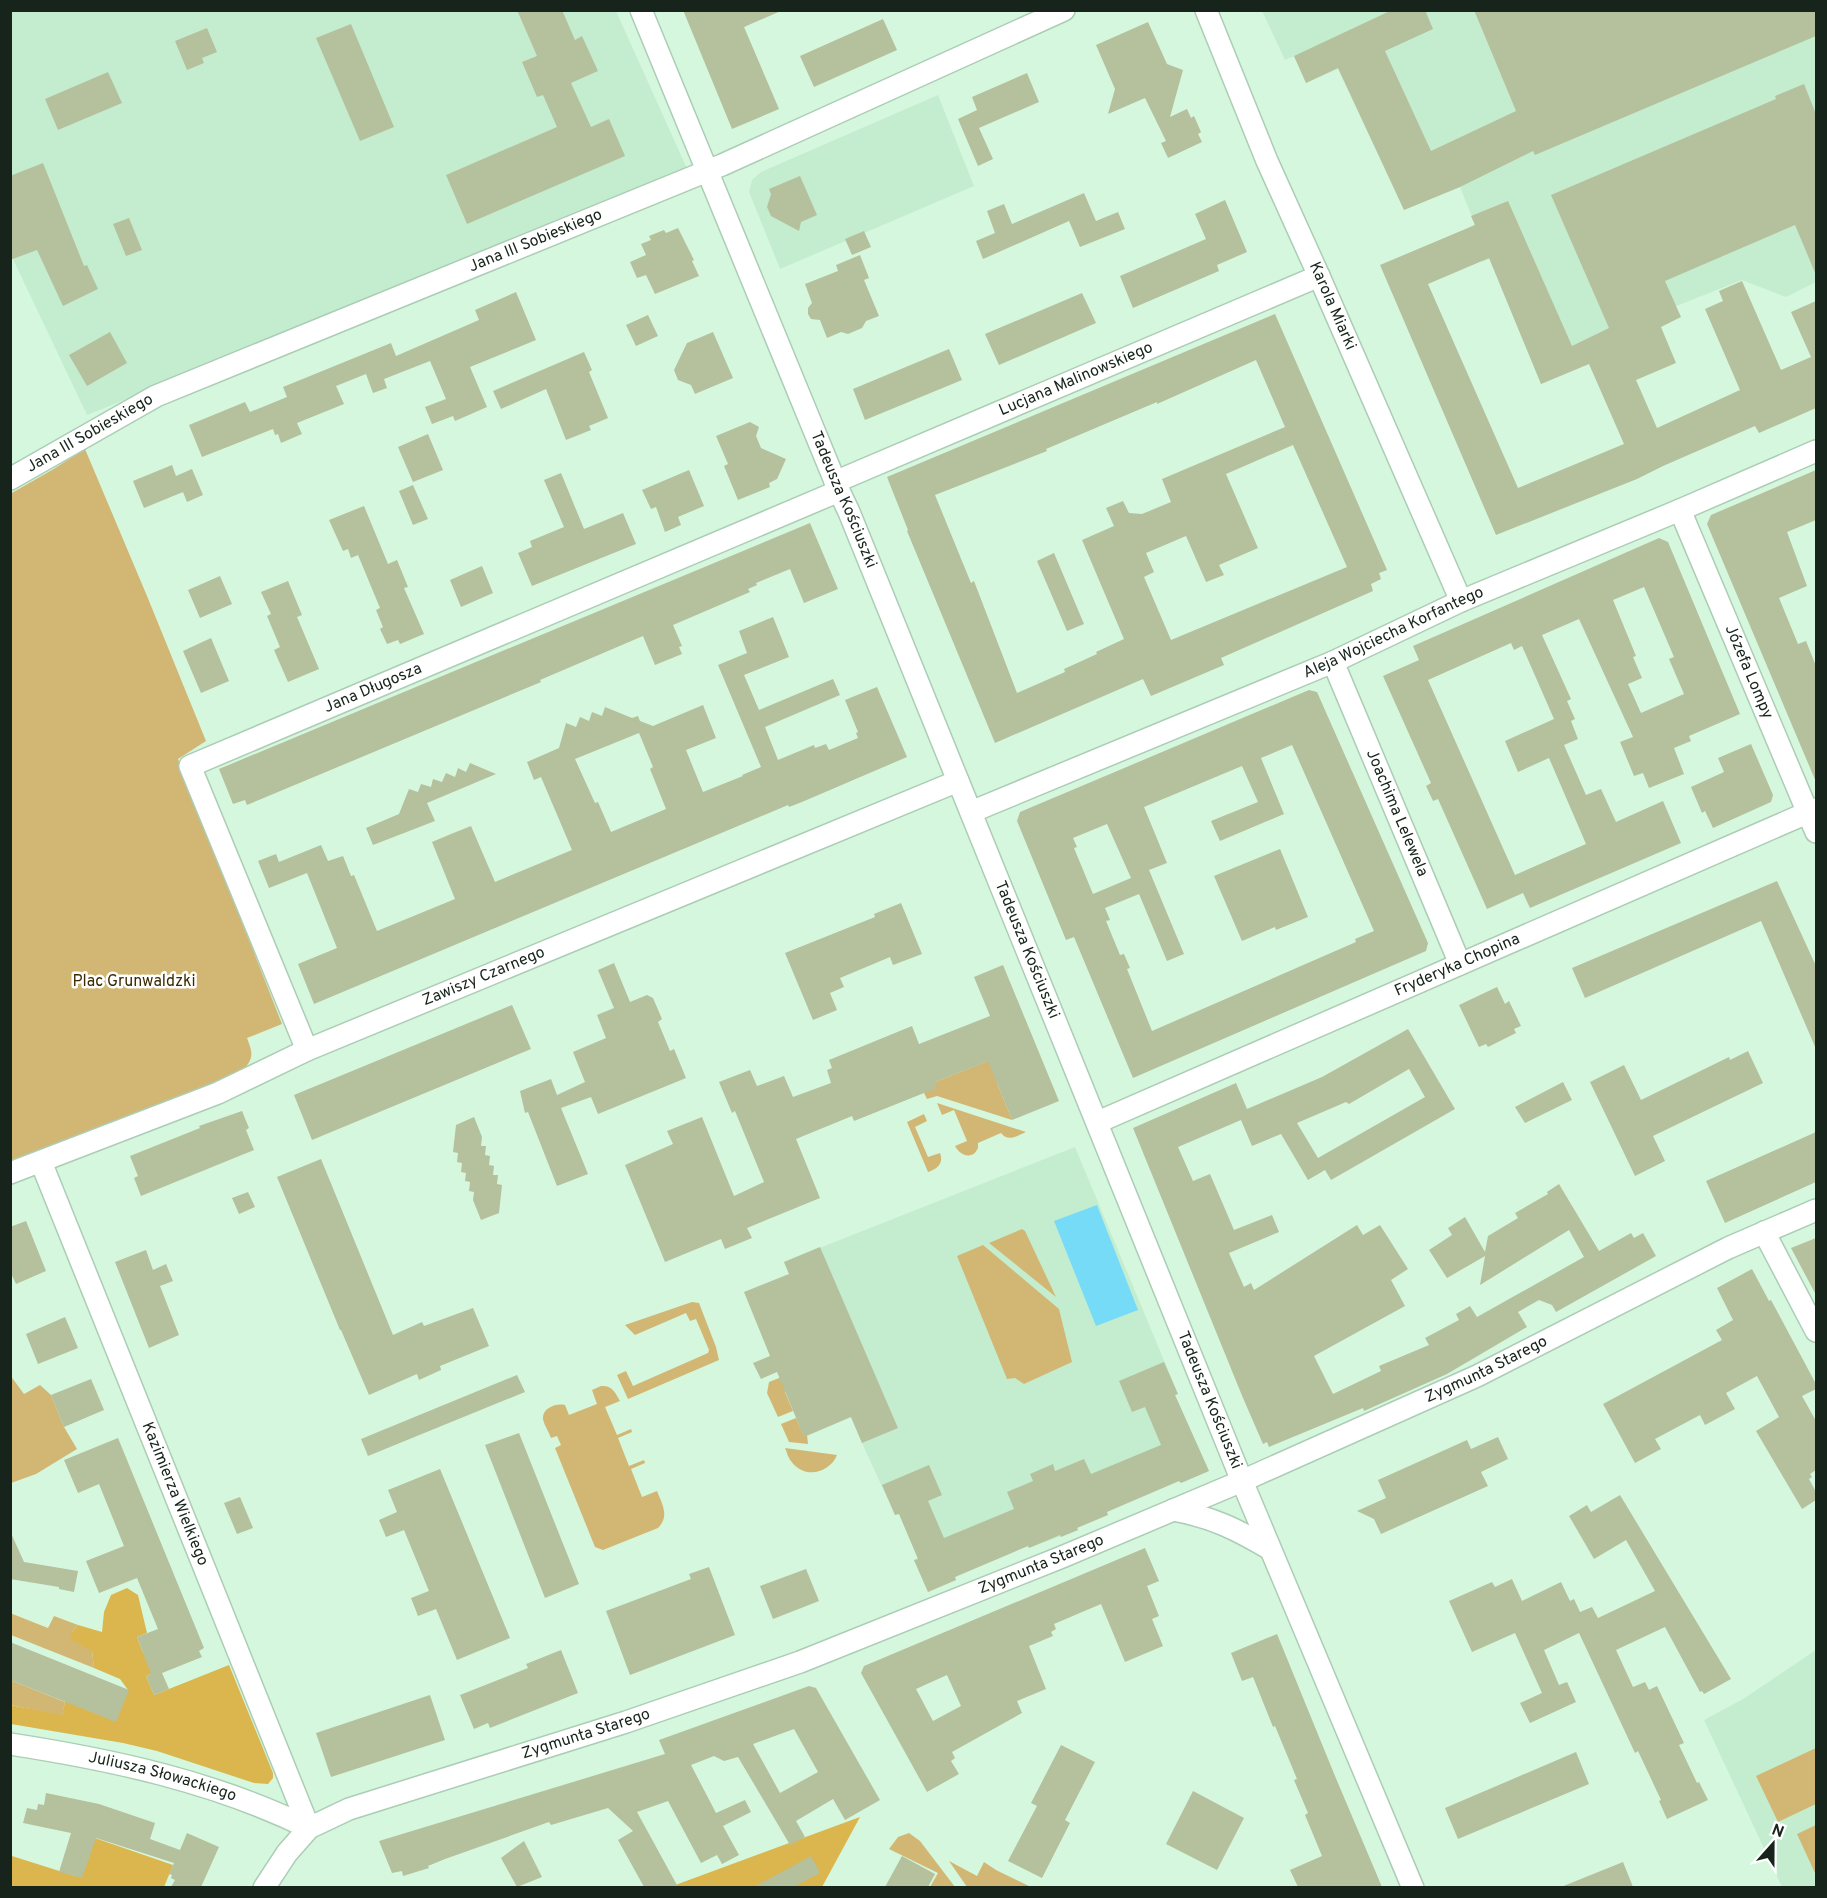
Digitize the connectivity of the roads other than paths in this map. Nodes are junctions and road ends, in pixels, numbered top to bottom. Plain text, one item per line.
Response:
1 (641, 10) edge
2 (1206, 10) edge
3 (1060, 11) edge
4 (707, 171) junction
5 (1319, 276) junction
6 (1816, 451) edge
7 (10, 479) edge
8 (837, 487) junction
9 (1680, 510) junction
10 (1461, 601) junction
11 (1333, 662) junction
12 (958, 781) junction
13 (1813, 811) edge
14 (971, 812) junction
15 (1816, 832) edge
16 (1460, 964) junction
17 (307, 1050) junction
18 (1098, 1122) junction
19 (41, 1162) junction
20 (10, 1173) edge
21 (1816, 1210) edge
22 (1764, 1232) junction
23 (1816, 1331) edge
24 (1242, 1481) junction
25 (1173, 1510) junction
26 (1270, 1549) junction
27 (10, 1744) edge
28 (309, 1828) junction
29 (264, 1887) edge
30 (1413, 1887) edge

1 - 4 street, Tadeusza Kościuszki
2 - 5 street, Karola Miarki
3 - 4 street, Jana III Sobieskiego
4 - 7 street, Jana III Sobieskiego
4 - 8 street, Tadeusza Kościuszki
5 - 8 street, Lucjana Malinowskiego
5 - 10 street, Karola Miarki
6 - 9 street, Aleja Wojciecha Korfantego
8 - 12 street, Tadeusza Kościuszki
8 - 17 street, Jana Długosza
9 - 10 street, Aleja Wojciecha Korfantego
9 - 13 street, Józefa Lompy
10 - 11 street, Aleja Wojciecha Korfantego
11 - 14 street, Aleja Wojciecha Korfantego
11 - 16 street, Joachima Lelewela
12 - 14 street, Tadeusza Kościuszki
12 - 17 street, Zawiszy Czarnego
13 - 15 street, Józefa Lompy
13 - 16 street, Fryderyka Chopina
14 - 18 street, Tadeusza Kościuszki
16 - 18 street, Fryderyka Chopina
17 - 19 street, Zawiszy Czarnego
18 - 24 street, Tadeusza Kościuszki
19 - 20 street, Zawiszy Czarnego
19 - 28 street, Kazimierza Wielkiego
21 - 22 street, Zygmunta Starego
22 - 23 street
22 - 24 street, Zygmunta Starego
24 - 25 street, Zygmunta Starego
24 - 26 street, Tadeusza Kościuszki
25 - 26 street
25 - 28 street, Zygmunta Starego
26 - 30 street, Tadeusza Kościuszki
27 - 28 street, Juliusza Słowackiego
28 - 29 street, Zygmunta Starego

